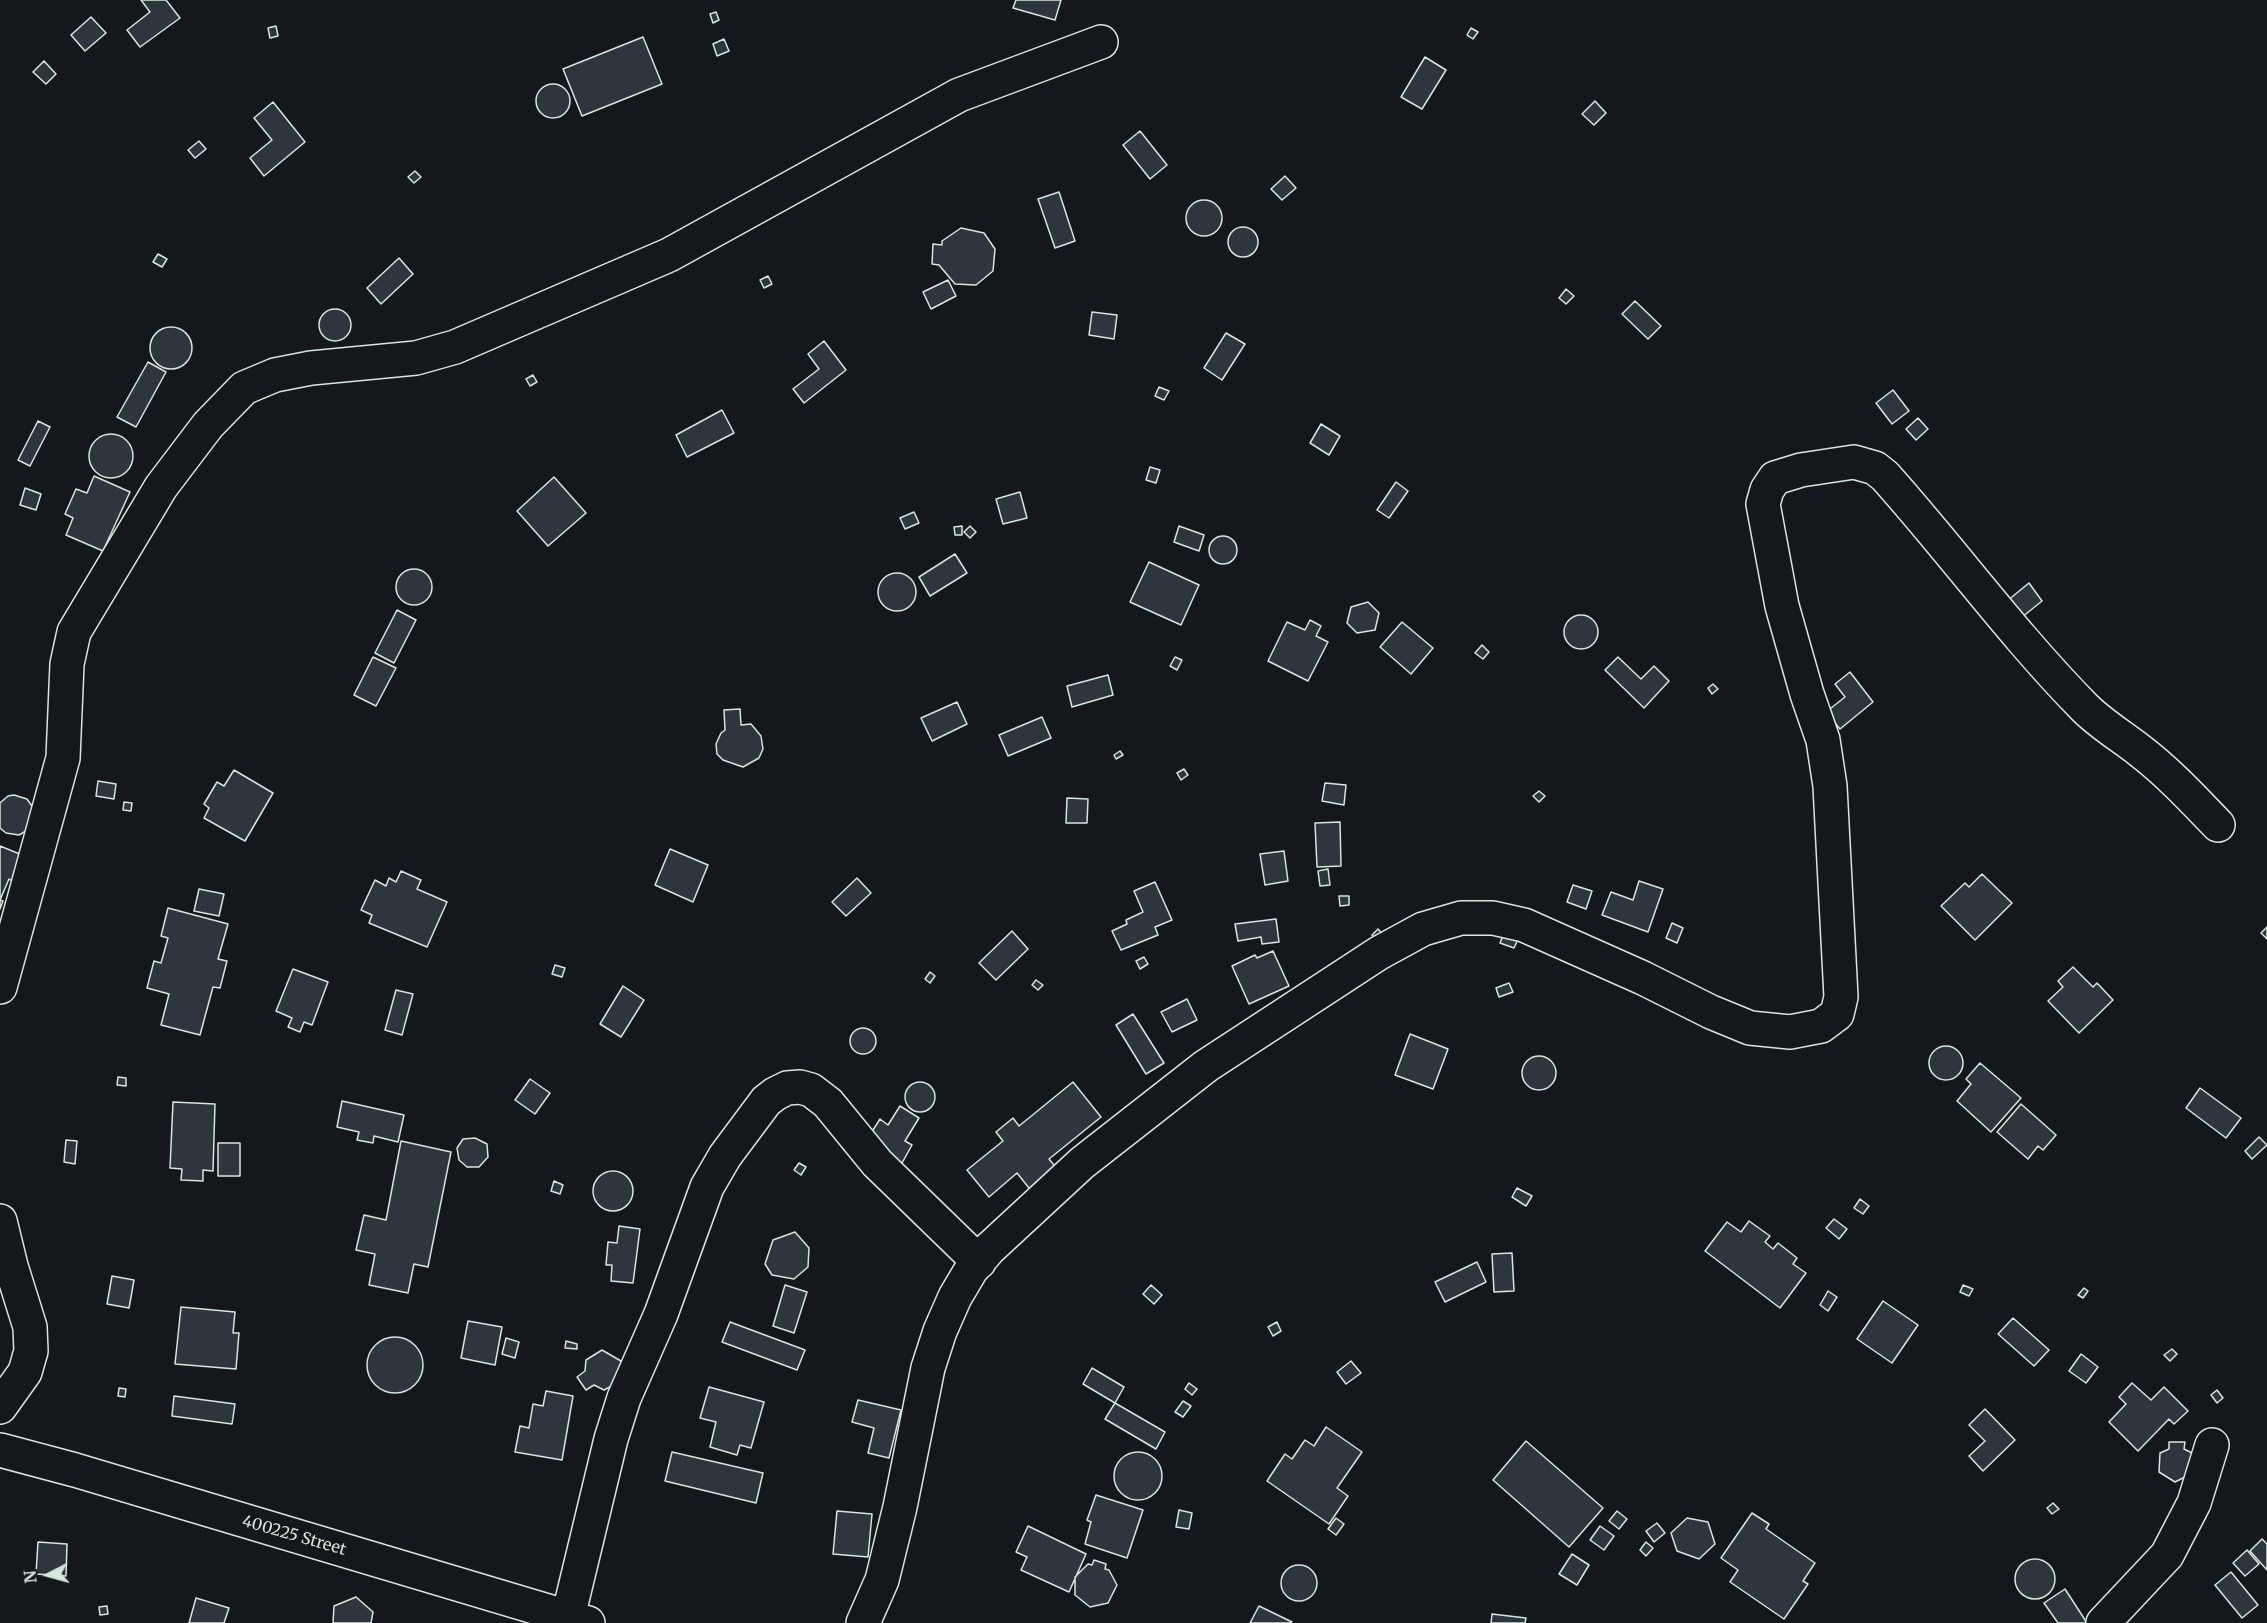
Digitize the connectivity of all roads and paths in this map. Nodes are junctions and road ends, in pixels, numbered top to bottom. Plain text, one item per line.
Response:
1 (1101, 42) dead end
2 (2218, 825) dead end
3 (0, 987) edge
4 (0, 1221) edge
5 (979, 1262) junction
6 (0, 1407) edge
7 (2212, 1445) dead end
8 (0, 1450) edge
9 (578, 1620) edge
10 (863, 1623) edge
11 (2103, 1623) edge

1 - 3 street
2 - 5 street
4 - 6 street
5 - 9 street
5 - 10 street
7 - 11 street
8 - 9 street, 400225 Street

